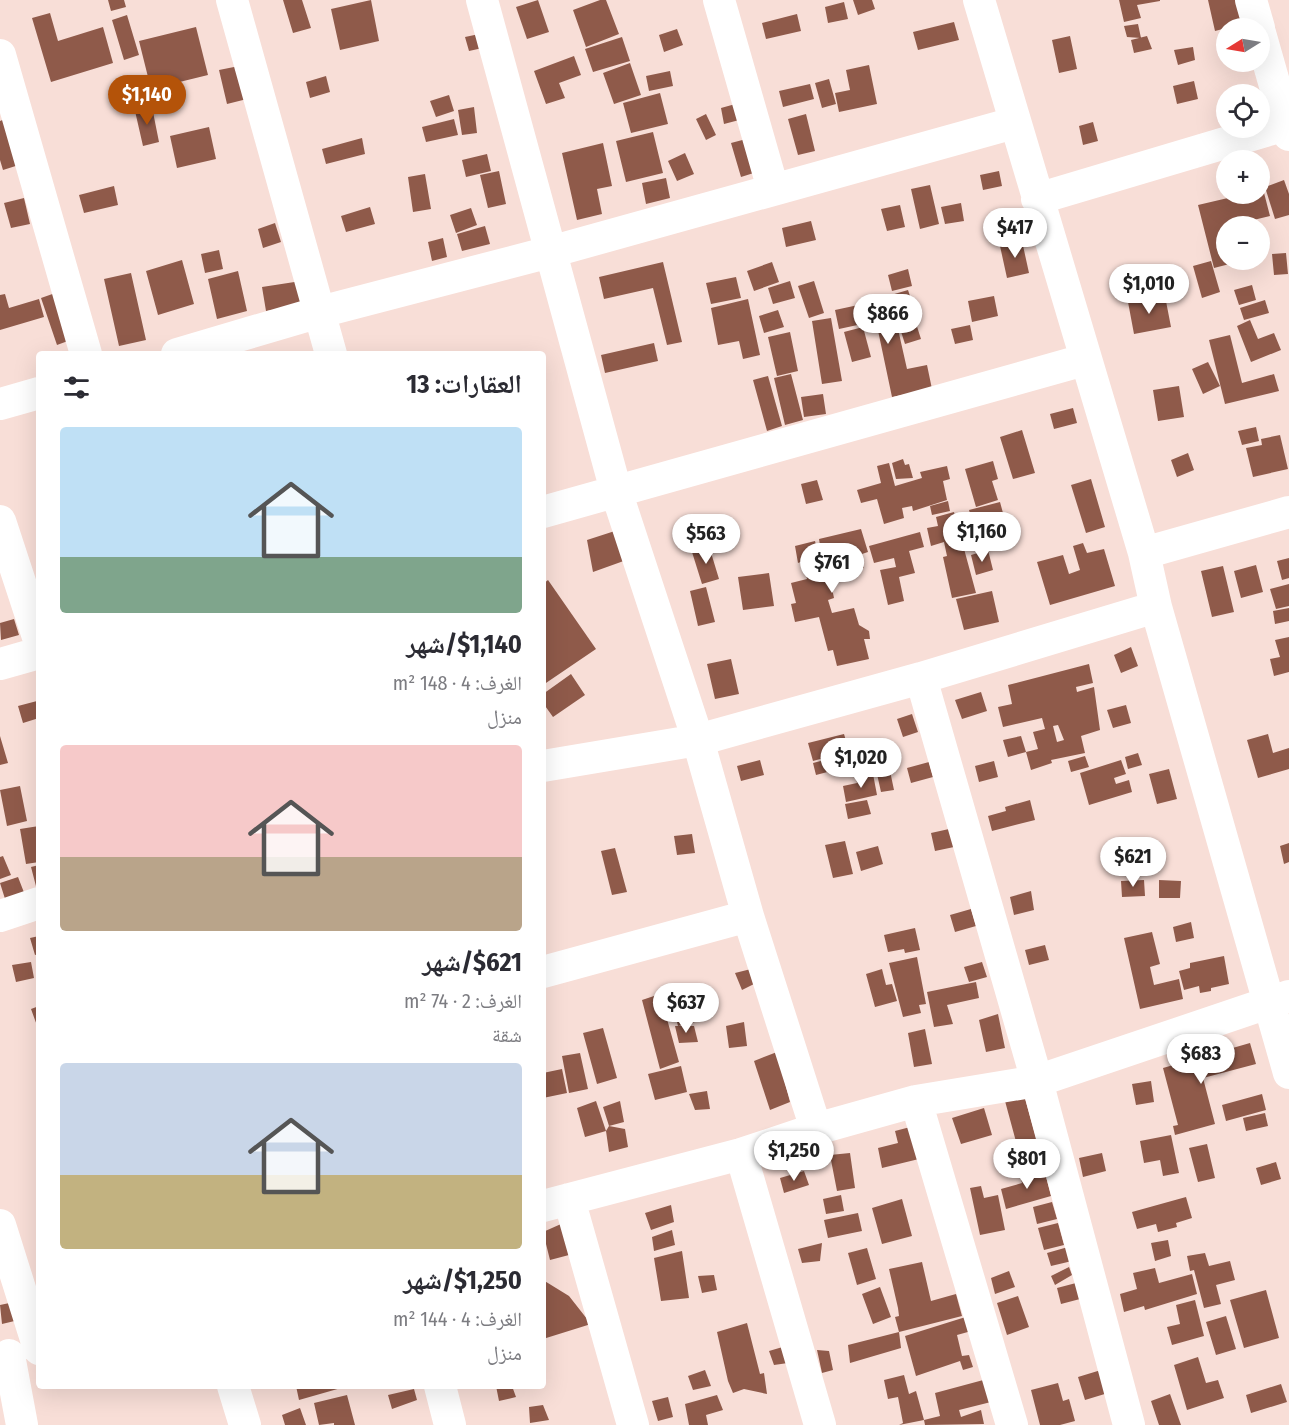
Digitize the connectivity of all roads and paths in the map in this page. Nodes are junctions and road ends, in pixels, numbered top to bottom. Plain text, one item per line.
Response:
1 (232, 0) edge
2 (482, 0) edge
3 (719, 0) edge
4 (979, 0) edge
5 (1251, 0) edge
6 (1256, 18) edge
7 (0, 55) edge
8 (1270, 68) edge
9 (1014, 123) junction
10 (1288, 128) edge
11 (773, 189) junction
12 (1037, 199) junction
13 (550, 252) junction
14 (320, 312) junction
15 (86, 351) edge
16 (187, 351) edge
17 (330, 351) edge
18 (1084, 360) junction
19 (36, 394) edge
20 (0, 404) edge
21 (616, 491) junction
22 (546, 511) edge
23 (1289, 512) edge
24 (0, 521) edge
25 (1144, 553) junction
26 (1156, 607) junction
27 (36, 631) edge
28 (36, 654) edge
29 (0, 664) edge
30 (921, 678) junction
31 (698, 740) junction
32 (546, 765) edge
33 (36, 904) edge
34 (0, 916) edge
35 (748, 916) junction
36 (546, 971) edge
37 (1280, 999) edge
38 (1289, 1073) edge
39 (1037, 1081) junction
40 (916, 1101) junction
41 (816, 1129) junction
42 (741, 1154) junction
43 (556, 1203) edge
44 (0, 1225) edge
45 (22, 1352) edge
46 (234, 1389) edge
47 (441, 1389) edge
48 (22, 1425) edge
49 (245, 1425) edge
50 (450, 1425) edge
51 (633, 1425) edge
52 (820, 1425) edge
53 (1012, 1425) edge
54 (1129, 1425) edge

1 - 14 street
2 - 13 street
3 - 11 street
4 - 9 street
5 - 6 street
7 - 15 street
8 - 10 street
9 - 11 street
9 - 12 street
10 - 12 street
11 - 13 street
12 - 18 street
13 - 14 street
13 - 21 street
14 - 16 street
14 - 17 street
18 - 21 street
18 - 25 street
19 - 20 street
21 - 22 street
21 - 31 street
23 - 25 street
24 - 27 street
25 - 26 street
26 - 30 street
26 - 37 street
28 - 29 street
30 - 31 street
30 - 39 street
31 - 32 street
31 - 35 street
33 - 34 street
35 - 36 street
35 - 41 street
37 - 38 street
37 - 39 street
39 - 40 street
39 - 54 street
40 - 41 street
40 - 53 street
41 - 42 street
42 - 43 street
42 - 52 street
43 - 51 street
44 - 45 street
45 - 48 street
46 - 49 street
47 - 50 street

